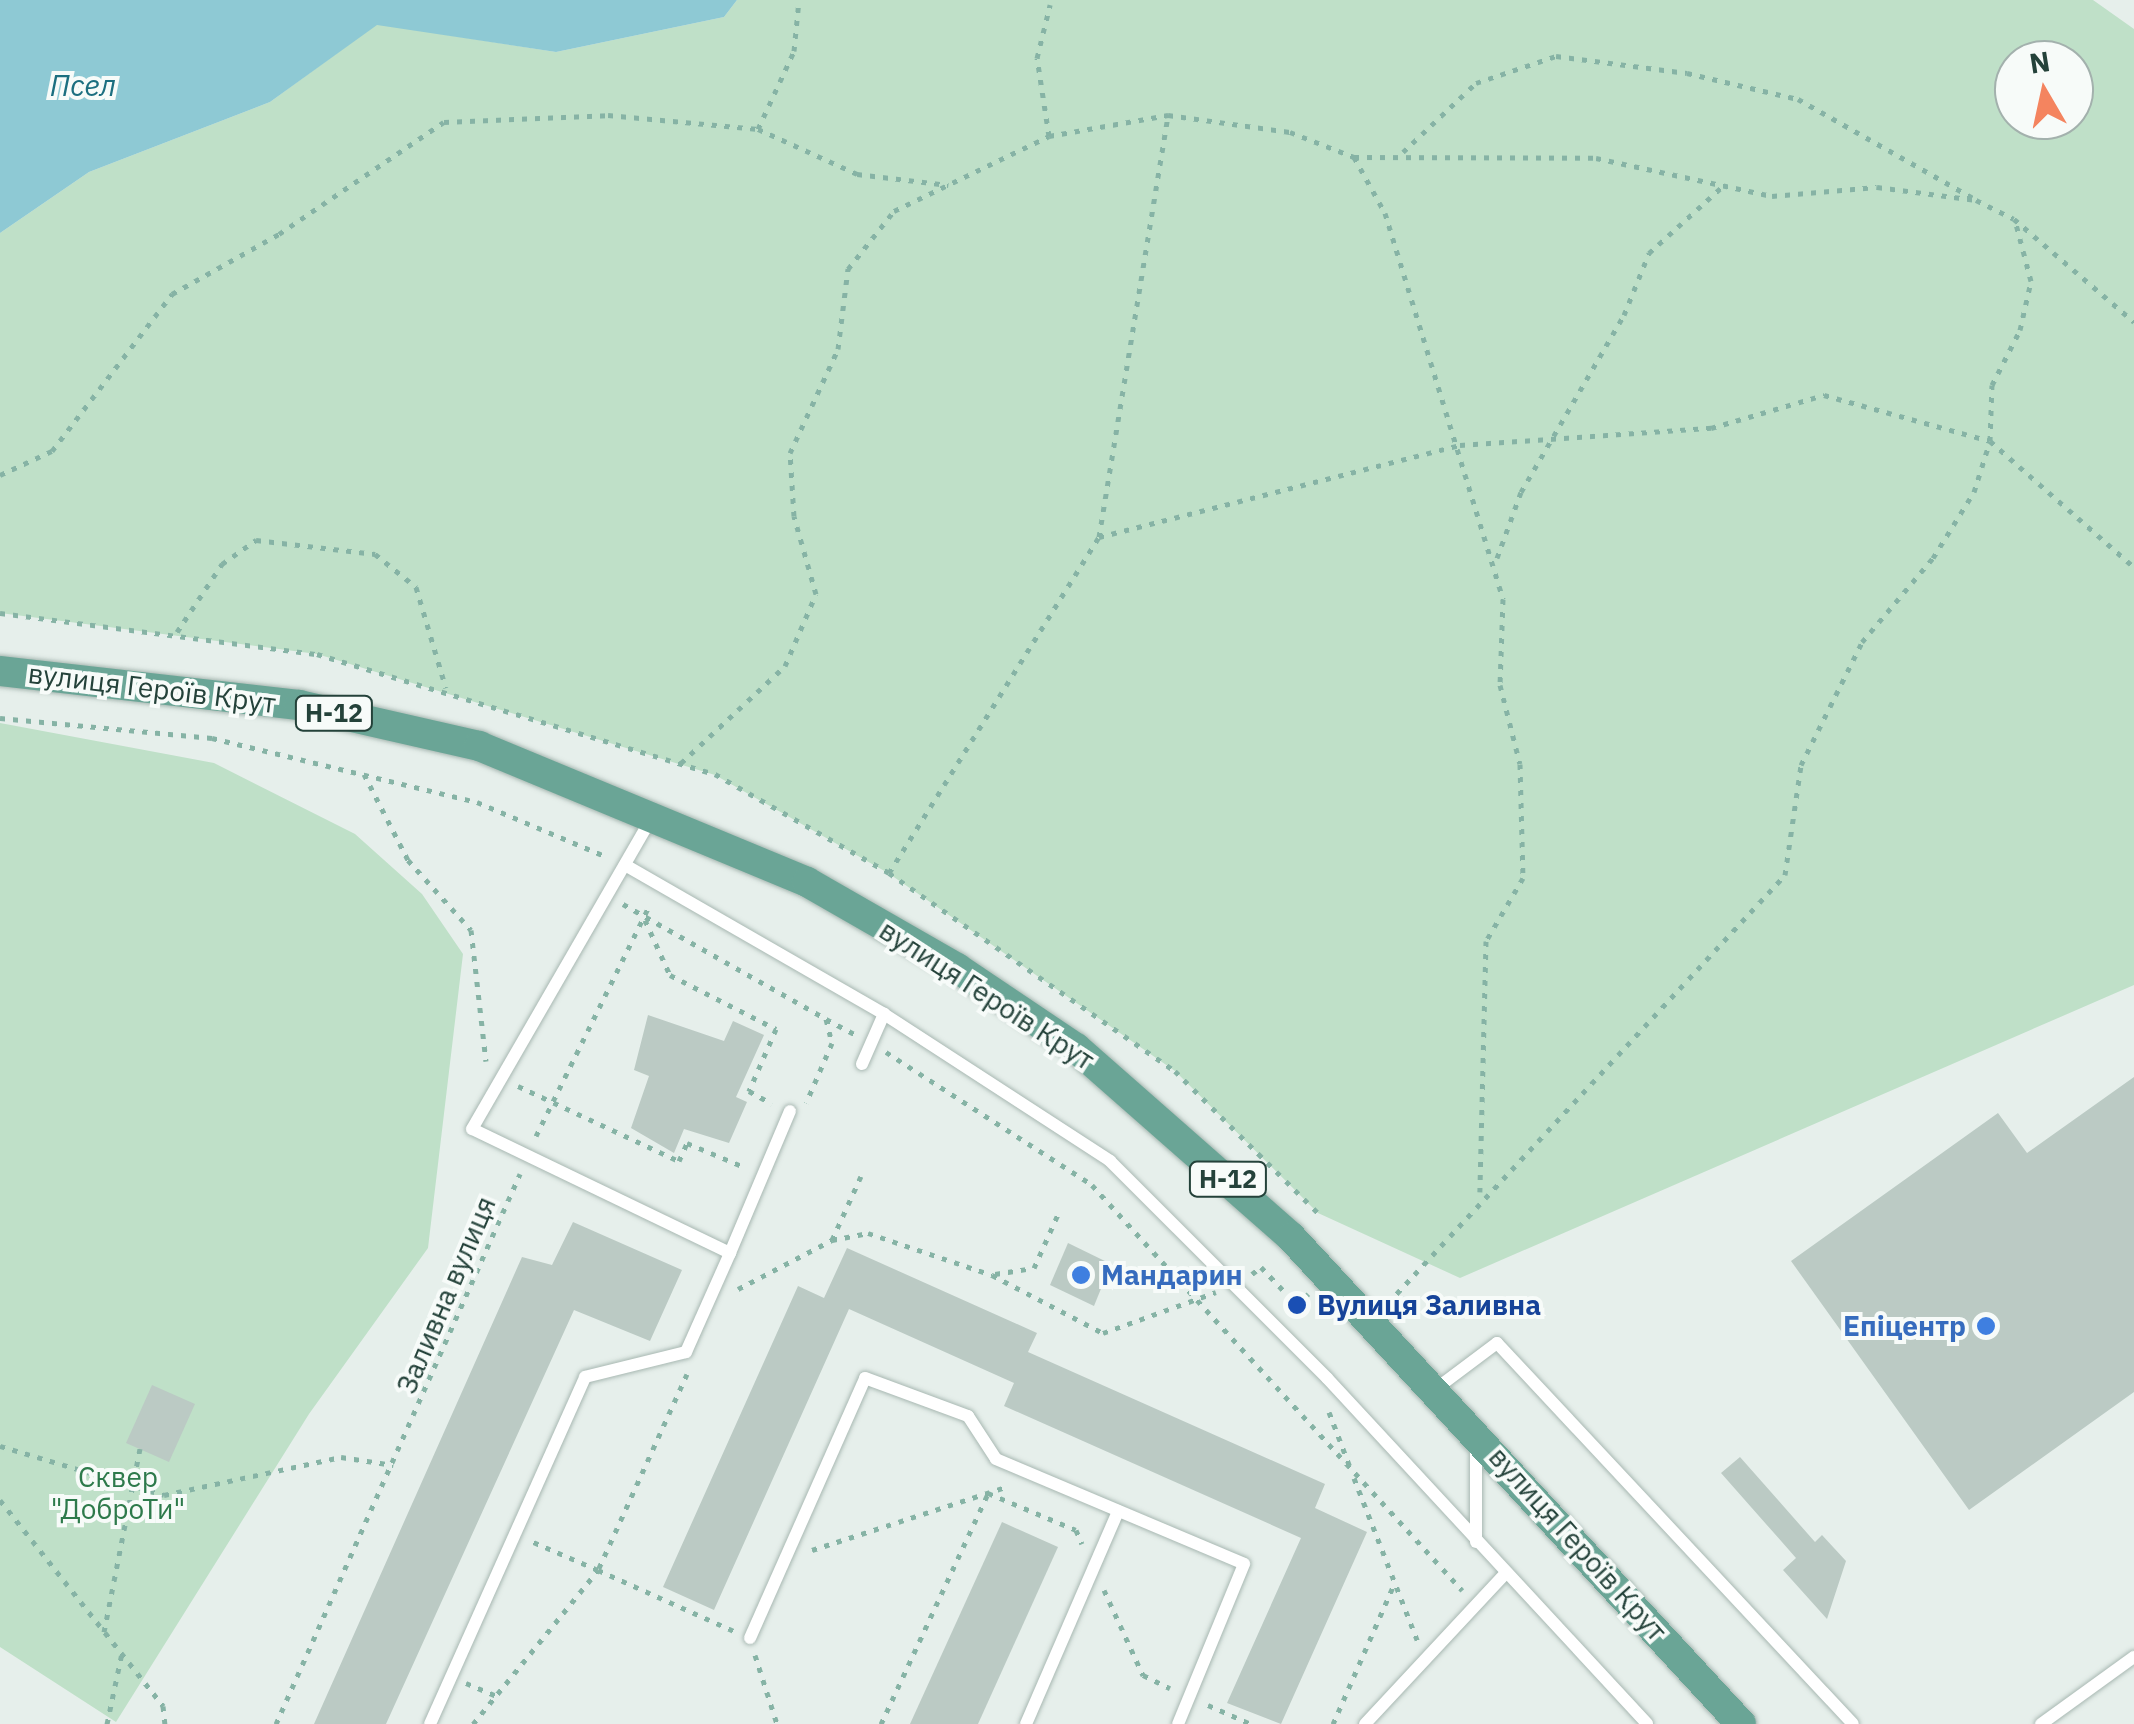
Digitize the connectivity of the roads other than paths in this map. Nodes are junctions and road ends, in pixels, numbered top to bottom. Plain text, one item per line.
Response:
1 (0, 671) edge
2 (655, 813) junction
3 (625, 865) junction
4 (884, 1014) junction
5 (862, 1064) dead end
6 (790, 1110) dead end
7 (730, 1253) junction
8 (1437, 1388) junction
9 (1476, 1431) junction
10 (1118, 1511) junction
11 (1476, 1542) junction
12 (1505, 1574) junction
13 (750, 1638) road end
14 (2134, 1657) edge
15 (430, 1724) edge
16 (1026, 1724) edge
17 (1178, 1724) edge
18 (1365, 1724) edge
19 (1648, 1724) edge
20 (1742, 1724) edge
21 (1853, 1724) edge
22 (2042, 1724) edge

1 - 2 main road, вулиця Героїв Крут / Н-12
2 - 3 lane
2 - 8 main road, вулиця Героїв Крут / Н-12
3 - 4 lane
3 - 7 lane
4 - 5 lane
4 - 11 lane
6 - 7 lane
7 - 15 lane
8 - 9 main road, вулиця Героїв Крут / Н-12
8 - 21 lane
9 - 11 lane
9 - 20 main road, вулиця Героїв Крут / Н-12
10 - 13 lane
10 - 16 lane
10 - 17 lane
11 - 12 lane
12 - 18 lane
12 - 19 lane
14 - 22 lane

